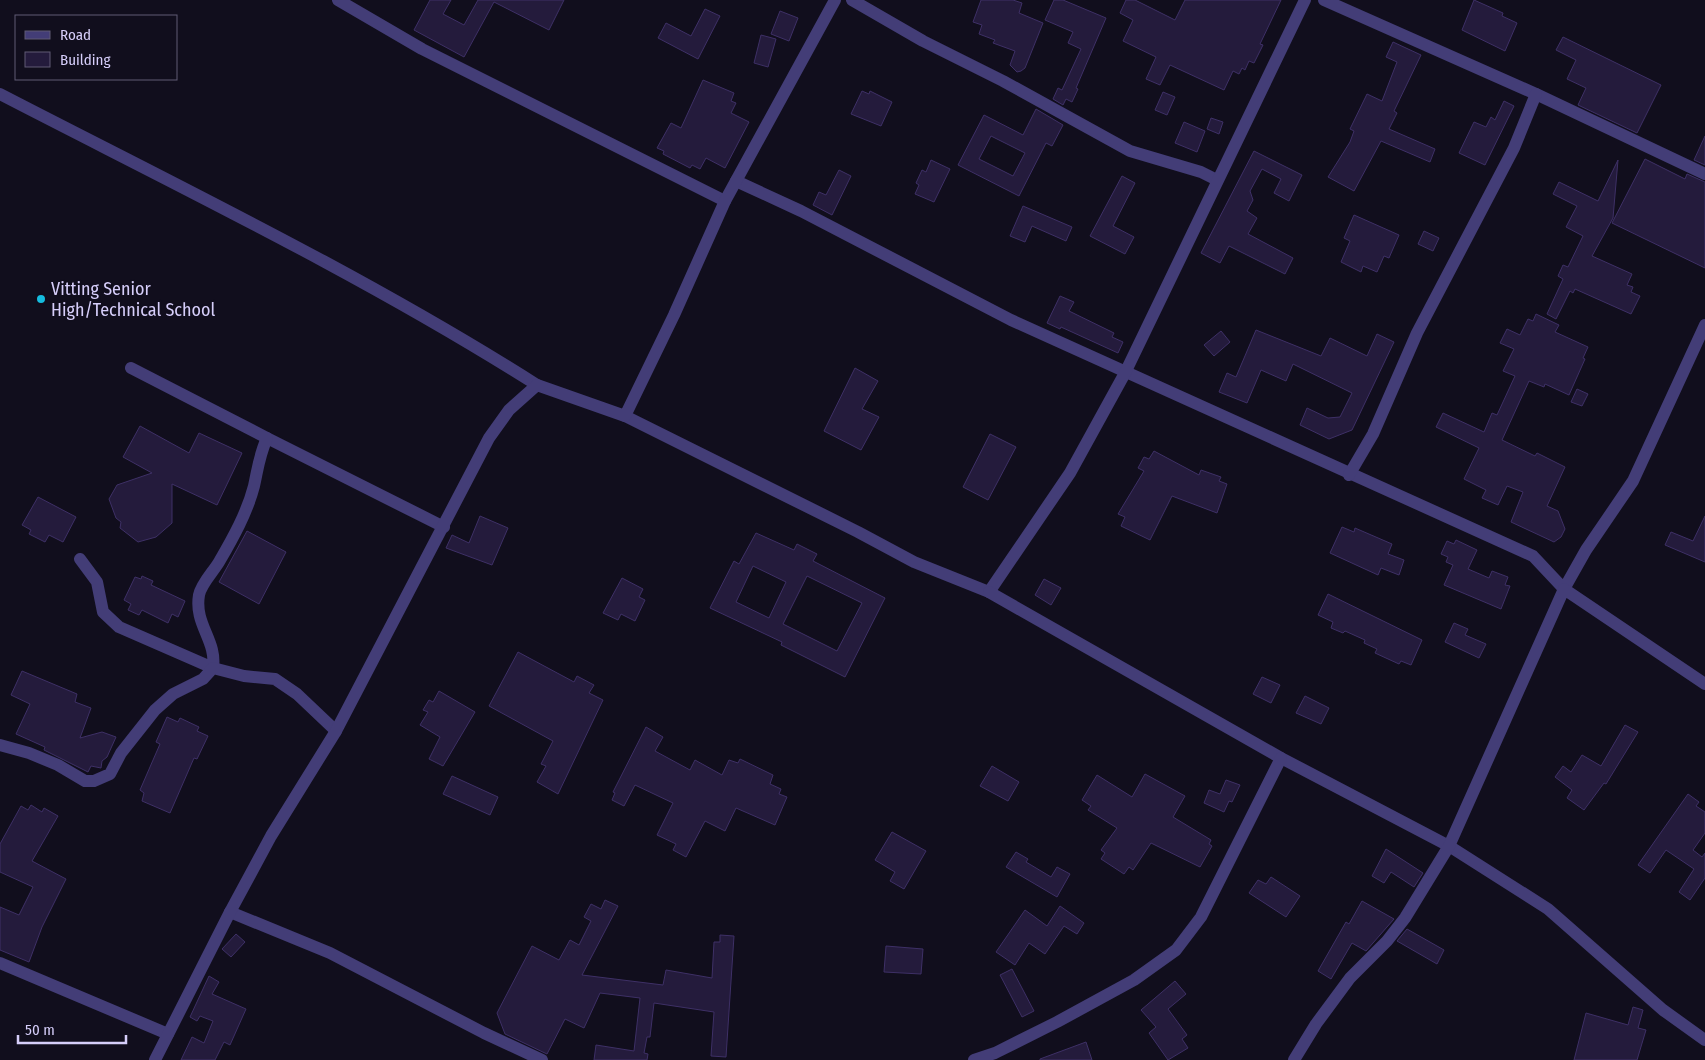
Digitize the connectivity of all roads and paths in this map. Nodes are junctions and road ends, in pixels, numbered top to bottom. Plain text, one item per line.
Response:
1 (338, 0) edge
2 (835, 0) edge
3 (852, 0) edge
4 (1305, 0) edge
5 (1324, 0) edge
6 (0, 94) edge
7 (1536, 94) junction
8 (1705, 174) edge
9 (1216, 180) junction
10 (736, 181) junction
11 (725, 201) junction
12 (1705, 326) edge
13 (131, 368) dead end
14 (1125, 373) junction
15 (537, 385) junction
16 (625, 416) junction
17 (267, 438) junction
18 (1349, 475) junction
19 (444, 527) junction
20 (80, 559) dead end
21 (1564, 589) junction
22 (989, 592) junction
23 (213, 668) junction
24 (1705, 684) edge
25 (336, 731) junction
26 (0, 745) edge
27 (1281, 758) junction
28 (1449, 846) junction
29 (230, 912) junction
30 (0, 962) edge
31 (168, 1034) junction
32 (1705, 1040) edge
33 (996, 1057) edge
34 (155, 1060) edge
35 (542, 1060) edge
36 (974, 1060) edge
37 (1294, 1060) edge

1 - 11 street
2 - 10 street
3 - 9 street
4 - 9 street
5 - 7 street
6 - 15 street
7 - 8 street
7 - 18 street
9 - 14 street
10 - 11 street
10 - 14 street
11 - 16 street
12 - 21 street
13 - 17 street
14 - 18 street
14 - 22 street
15 - 16 street
15 - 19 street
16 - 22 street
17 - 19 street
17 - 23 street
18 - 21 street
19 - 25 street
20 - 23 street
21 - 24 street
21 - 28 street
22 - 27 street
23 - 25 street
23 - 26 street
25 - 29 street
27 - 28 street
27 - 33 street
28 - 32 street
28 - 37 street
29 - 31 street
29 - 35 street
30 - 31 street
31 - 34 street
33 - 36 street

